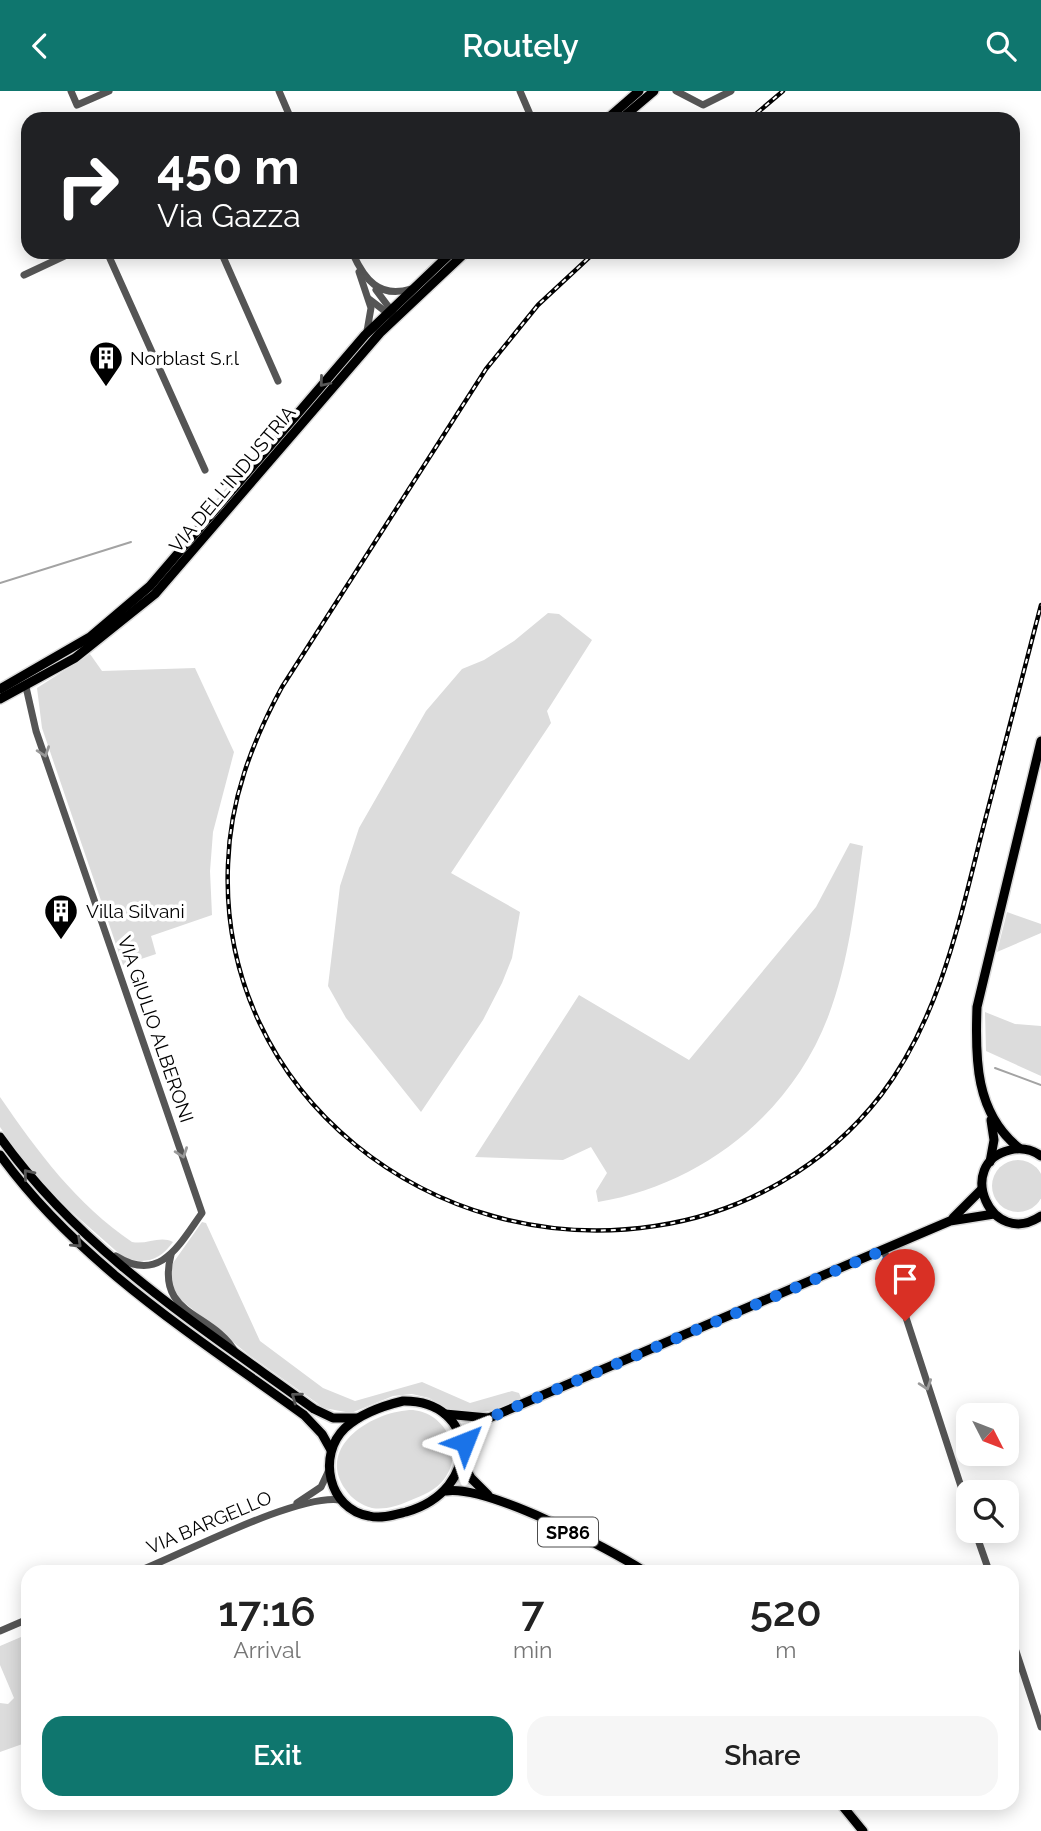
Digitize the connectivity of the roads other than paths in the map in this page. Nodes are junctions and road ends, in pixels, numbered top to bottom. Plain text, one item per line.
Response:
1 (71, 91) edge
2 (109, 91) edge
3 (279, 91) edge
4 (520, 91) edge
5 (639, 91) edge
6 (676, 91) edge
7 (731, 91) edge
8 (654, 92) edge
9 (288, 112) edge
10 (529, 112) edge
11 (615, 112) edge
12 (630, 112) edge
13 (58, 259) edge
14 (110, 259) edge
15 (224, 259) edge
16 (355, 259) edge
17 (444, 259) edge
18 (457, 259) edge
19 (358, 265) junction
20 (24, 275) dead end
21 (371, 284) junction
22 (411, 289) junction
23 (368, 298) junction
24 (391, 313) junction
25 (365, 335) junction
26 (278, 381) dead end
27 (205, 470) dead end
28 (26, 687) junction
29 (0, 689) edge
30 (0, 699) edge
31 (1041, 741) edge
32 (991, 1115) junction
33 (0, 1137) edge
34 (1019, 1148) junction
35 (0, 1155) edge
36 (1041, 1156) edge
37 (990, 1162) junction
38 (981, 1190) junction
39 (57, 1207) junction
40 (994, 1214) junction
41 (1039, 1219) edge
42 (950, 1221) junction
43 (884, 1250) junction
44 (171, 1255) junction
45 (237, 1353) junction
46 (445, 1415) junction
47 (358, 1418) junction
48 (489, 1418) junction
49 (461, 1448) junction
50 (331, 1450) junction
51 (461, 1462) junction
52 (329, 1470) junction
53 (959, 1480) edge
54 (446, 1491) junction
55 (490, 1496) junction
56 (341, 1500) junction
57 (293, 1505) junction
58 (979, 1543) edge
59 (153, 1565) edge
60 (633, 1565) edge
61 (987, 1565) edge
62 (21, 1622) edge
63 (0, 1631) edge
64 (1019, 1660) edge
65 (1041, 1727) edge
66 (844, 1810) edge
67 (859, 1831) edge

1 - 2 street
3 - 9 street
4 - 10 street
5 - 11 main road
6 - 7 street
8 - 12 main road
13 - 20 street
14 - 27 street
15 - 26 street
16 - 19 street
17 - 22 main road, VIA DELL'INDUSTRIA
18 - 24 main road, VIA DELL'INDUSTRIA
19 - 21 street
19 - 23 street
21 - 22 street
21 - 24 street
22 - 24 main road, VIA DELL'INDUSTRIA
23 - 24 street
23 - 25 street
24 - 25 main road, VIA DELL'INDUSTRIA
24 - 28 main road, VIA DELL'INDUSTRIA
25 -> 29 main road, VIA DELL'INDUSTRIA
28 - 30 main road, VIA DELL'INDUSTRIA
28 -> 44 street, VIA GIULIO ALBERONI
31 - 32 main road
32 - 34 main road
32 - 37 main road
39 -> 33 main road
34 - 36 main road
34 - 37 main road
35 -> 50 main road
37 - 38 main road
38 - 40 main road
38 - 42 main road
39 - 44 street
39 - 45 main road
40 - 41 main road
40 - 42 main road
42 - 43 main road
43 - 48 main road
43 -> 53 street
44 - 45 street
47 -> 45 main road
46 - 47 main road
46 - 48 main road
46 - 49 main road
47 - 50 main road
48 - 49 main road
49 - 51 main road
50 - 52 main road
51 - 54 main road
51 - 55 main road, SP86
52 - 56 main road
52 - 57 street, VIA BARGELLO
54 - 55 main road, SP86
54 - 56 main road
55 - 60 main road, SP86
56 - 57 street, VIA BARGELLO
57 - 59 street, VIA BARGELLO
58 - 61 street
62 - 63 street
64 - 65 street
66 - 67 main road

